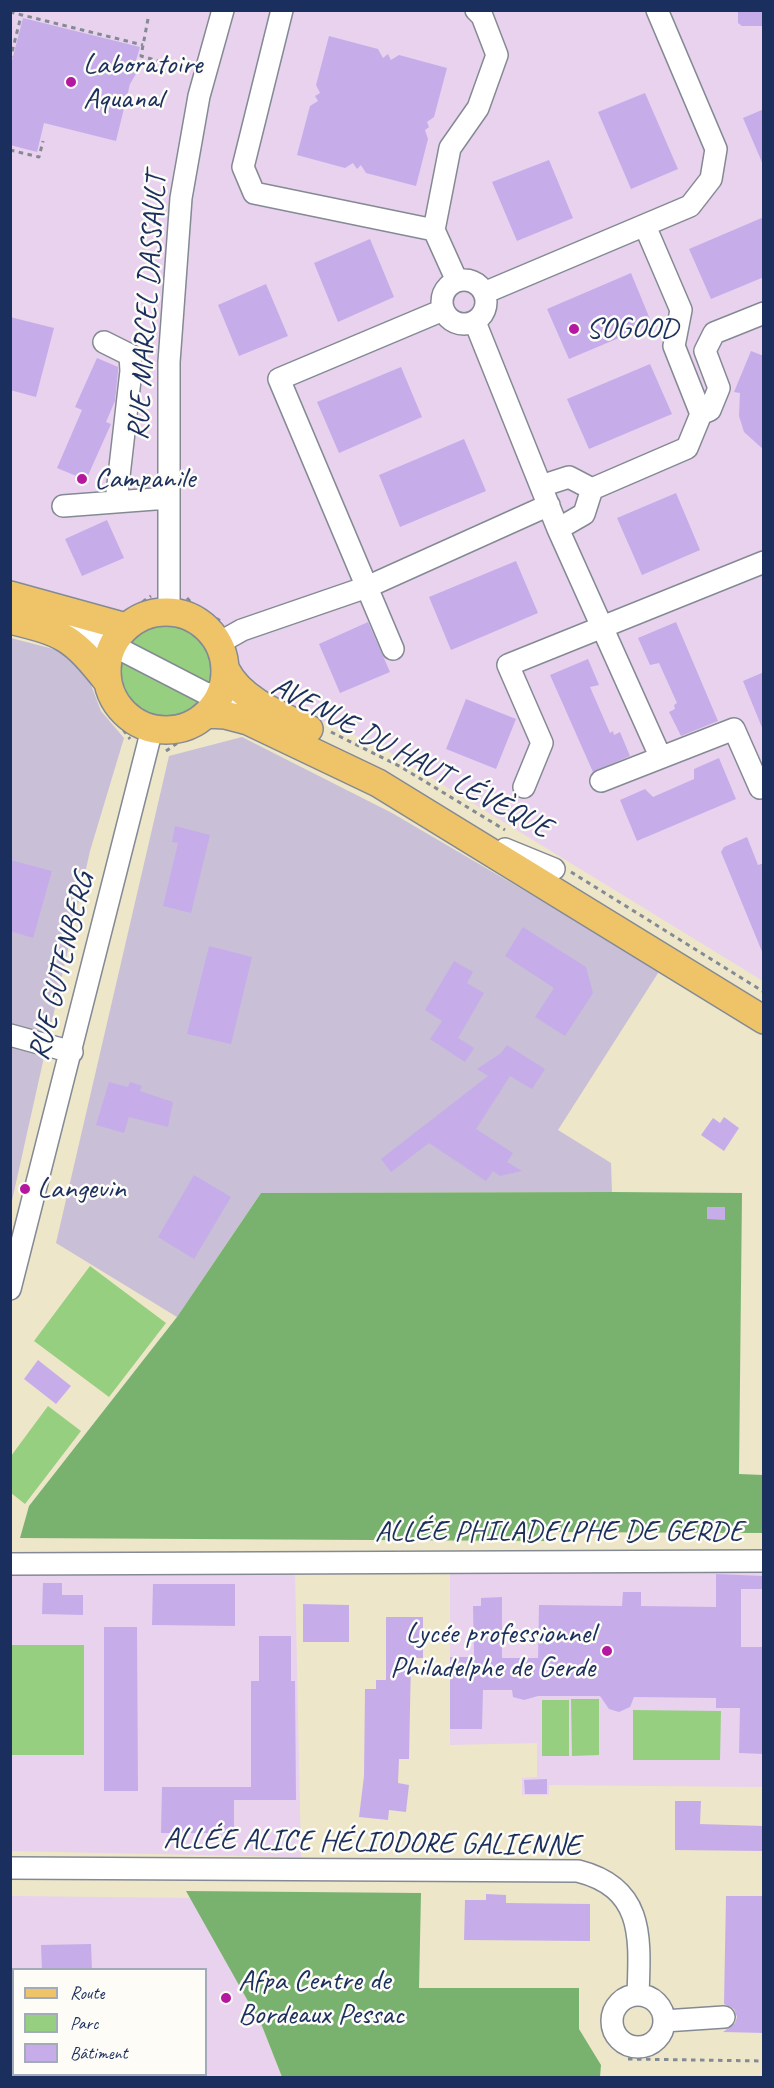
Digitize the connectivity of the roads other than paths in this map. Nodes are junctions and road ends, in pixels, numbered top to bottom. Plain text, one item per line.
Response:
1 (223, 10) edge
2 (282, 10) edge
3 (476, 10) edge
4 (657, 10) edge
5 (645, 226) junction
6 (434, 230) junction
7 (457, 281) junction
8 (484, 293) junction
9 (443, 310) junction
10 (764, 313) edge
11 (475, 322) junction
12 (104, 342) dead end
13 (701, 414) junction
14 (592, 489) junction
15 (545, 496) junction
16 (168, 498) junction
17 (116, 502) junction
18 (63, 506) dead end
19 (558, 529) junction
20 (764, 562) edge
21 (367, 587) junction
22 (10, 595) edge
23 (177, 603) junction
24 (10, 608) edge
25 (10, 620) edge
26 (601, 626) junction
27 (223, 632) junction
28 (119, 636) junction
29 (393, 649) dead end
30 (226, 670) junction
31 (107, 681) junction
32 (212, 709) junction
33 (152, 729) junction
34 (660, 756) junction
35 (601, 781) dead end
36 (524, 786) dead end
37 (760, 788) dead end
38 (554, 869) junction
39 (582, 907) junction
40 (764, 999) edge
41 (764, 1010) edge
42 (764, 1020) edge
43 (10, 1035) edge
44 (72, 1052) junction
45 (10, 1289) edge
46 (764, 1561) edge
47 (10, 1564) edge
48 (10, 1869) edge
49 (638, 1995) junction
50 (724, 2018) dead end
51 (664, 2021) junction

1 - 16 street, RUE MARCEL DASSAULT
2 - 6 street
3 - 6 street
4 - 5 street
5 - 8 street
5 - 13 street
6 - 7 street
7 - 8 street
7 - 9 street
8 - 11 street
9 - 11 street
9 - 21 street
10 - 13 street
11 - 15 street
12 - 17 street
13 - 14 street
14 - 15 street
14 - 19 street
15 - 19 street
15 - 21 street
16 - 17 street
16 - 23 street, RUE MARCEL DASSAULT
17 - 18 street
19 - 26 street
20 - 26 street
21 - 27 street
21 - 29 street
22 - 28 main road, AVENUE DU HAUT LÉVÈQUE
23 - 27 main road
23 - 28 main road
24 - 28 street, AVENUE DU HAUT LÉVÈQUE
25 - 31 main road
26 - 34 street
26 - 36 street
27 - 30 main road
28 - 31 main road
28 - 32 street, AVENUE DU HAUT LÉVÈQUE
30 - 32 main road
30 - 38 main road, AVENUE DU HAUT LÉVÈQUE
31 - 33 main road
32 - 33 main road
32 - 38 street, AVENUE DU HAUT LÉVÈQUE
32 - 39 main road, AVENUE DU HAUT LÉVÈQUE
33 - 44 street, RUE GUTENBERG
34 - 35 street
34 - 37 street
38 - 40 main road, AVENUE DU HAUT LÉVÈQUE
39 - 41 street, AVENUE DU HAUT LÉVÈQUE
39 - 42 main road, AVENUE DU HAUT LÉVÈQUE
43 - 44 street
44 - 45 street, RUE GUTENBERG
46 - 47 street, ALLÉE PHILADELPHE DE GERDE
48 - 49 street, ALLÉE ALICE HÉLIODORE GALIENNE
49 - 51 street
49 - 51 street
50 - 51 street

